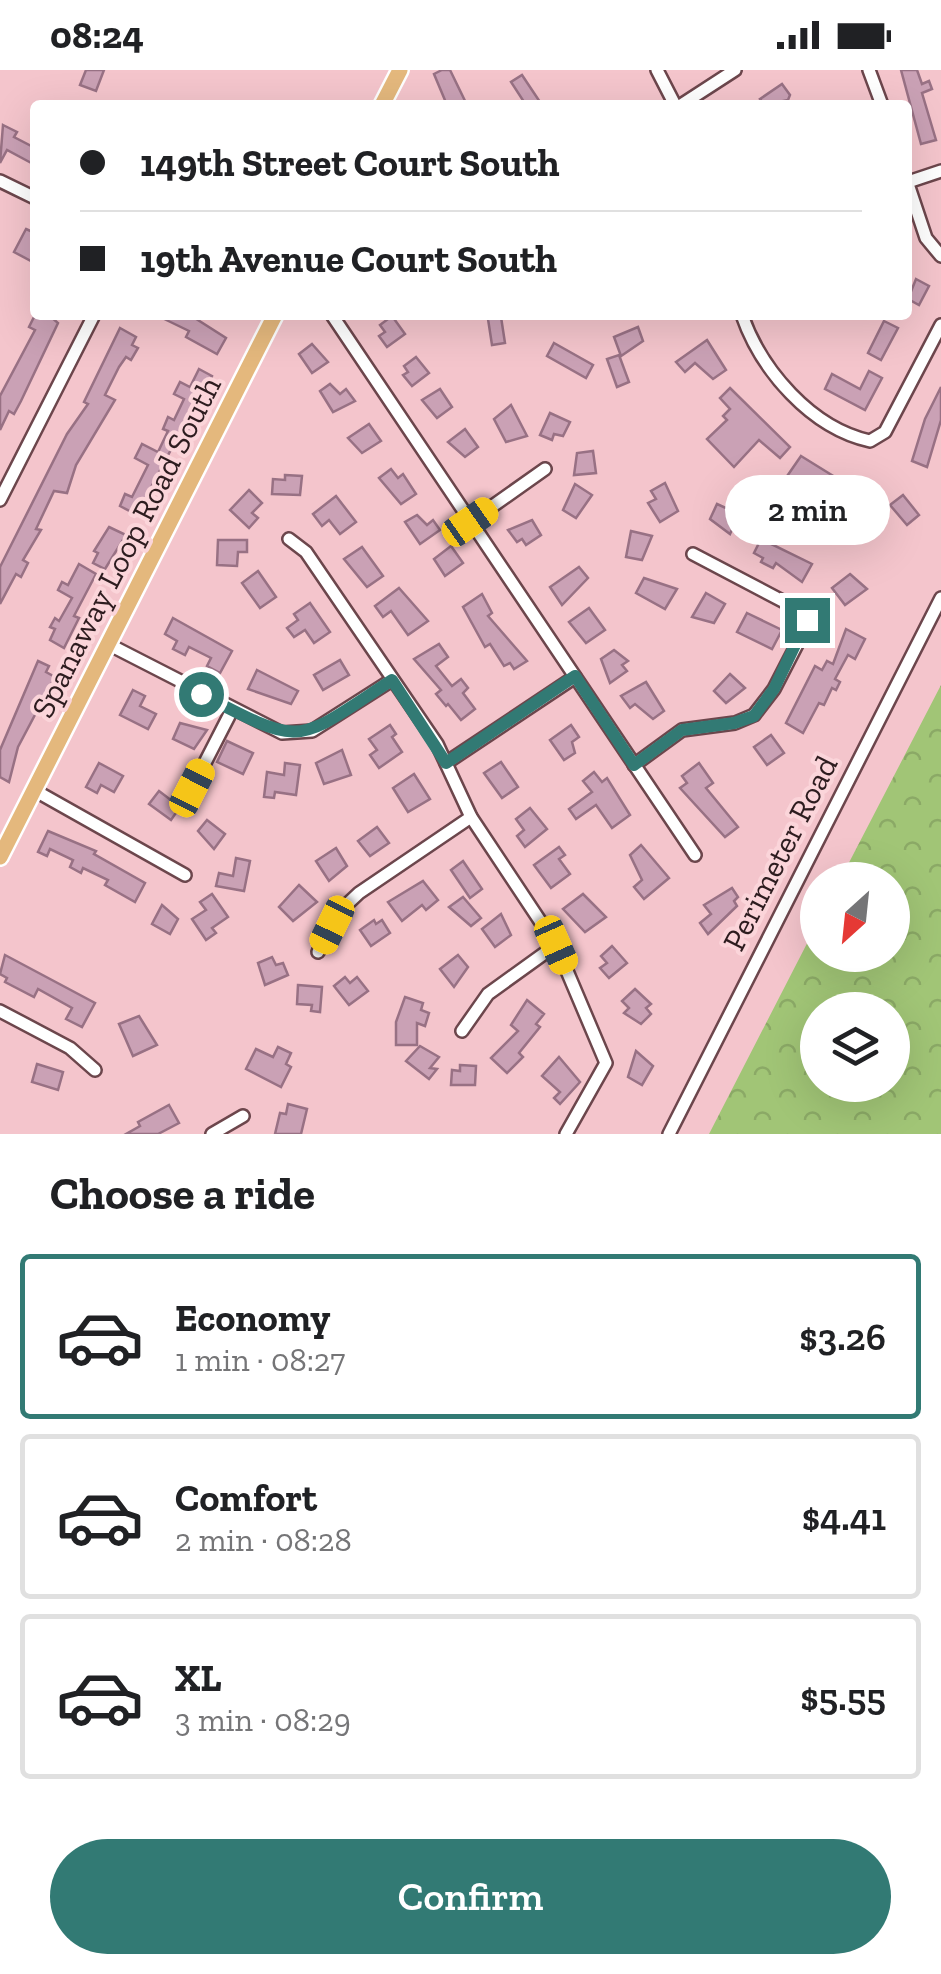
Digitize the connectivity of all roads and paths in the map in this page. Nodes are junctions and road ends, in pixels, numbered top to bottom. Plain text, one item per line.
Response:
1 (400, 70) edge
2 (657, 70) edge
3 (734, 70) edge
4 (869, 70) edge
5 (388, 100) edge
6 (675, 100) edge
7 (686, 100) edge
8 (880, 100) edge
9 (941, 171) edge
10 (0, 181) edge
11 (912, 182) edge
12 (912, 195) edge
13 (30, 196) edge
14 (941, 256) edge
15 (91, 320) edge
16 (267, 320) edge
17 (335, 320) edge
18 (744, 320) edge
19 (941, 324) edge
20 (545, 469) dead end
21 (0, 500) edge
22 (470, 522) junction
23 (289, 539) dead end
24 (692, 554) dead end
25 (941, 598) edge
26 (108, 644) junction
27 (575, 676) junction
28 (392, 680) junction
29 (232, 710) junction
30 (446, 763) junction
31 (634, 765) junction
32 (192, 788) dead end
33 (34, 790) junction
34 (471, 817) junction
35 (696, 855) dead end
36 (0, 857) edge
37 (186, 875) dead end
38 (556, 945) junction
39 (318, 952) dead end
40 (0, 1011) edge
41 (462, 1031) dead end
42 (95, 1070) dead end
43 (243, 1116) dead end
44 (212, 1134) edge
45 (566, 1134) edge
46 (669, 1134) edge

1 - 5 main road
2 - 6 street
3 - 7 street
4 - 8 street
9 - 11 street
10 - 13 street
12 - 14 street
15 - 21 street
16 - 26 main road, Spanaway Loop Road South
17 - 22 street
18 - 19 street
20 - 22 street
22 - 27 street
23 - 28 street
24 - 31 street
25 - 46 street, Perimeter Road
26 - 29 street
26 - 33 main road, Spanaway Loop Road South
27 - 30 street
27 - 31 street
28 - 29 street
28 - 30 street
29 - 32 street
30 - 34 street
31 - 35 street
33 - 36 main road, Spanaway Loop Road South
33 - 37 street
34 - 38 street
34 - 39 street
38 - 41 street
38 - 45 street
40 - 42 street
43 - 44 street

